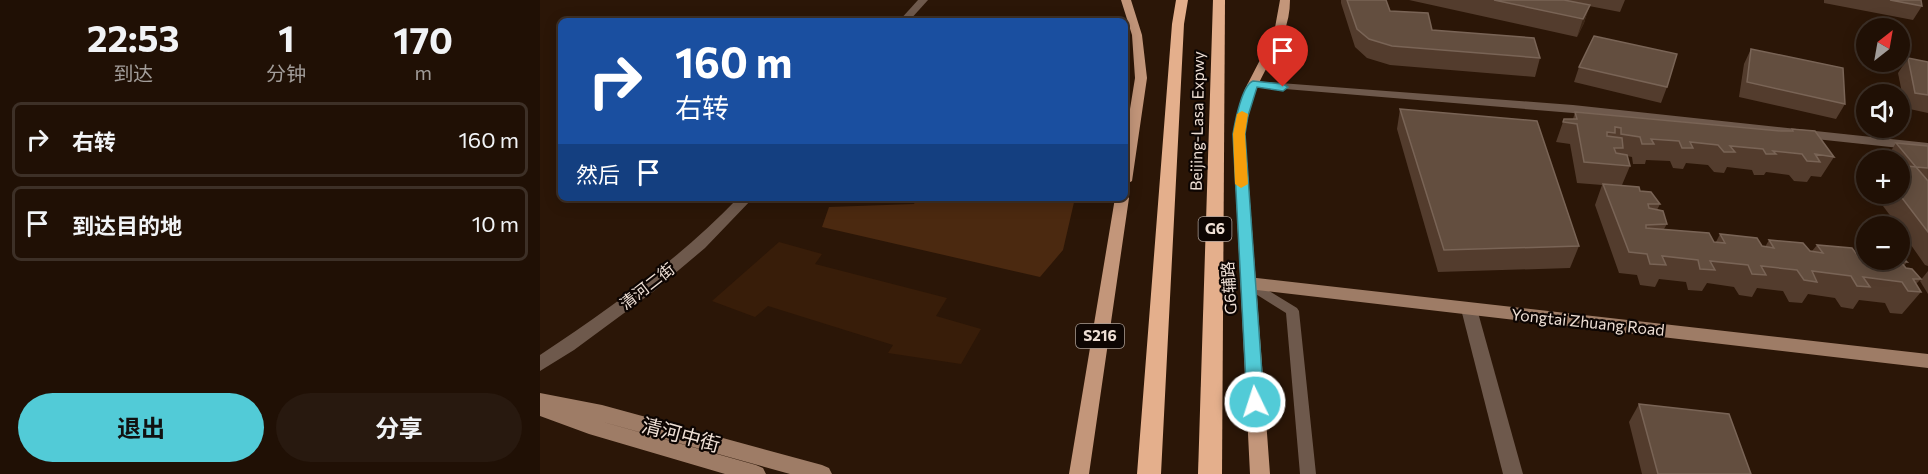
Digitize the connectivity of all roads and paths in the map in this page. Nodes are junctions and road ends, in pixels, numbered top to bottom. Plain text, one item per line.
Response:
1 (923, 0) edge
2 (1125, 0) edge
3 (1169, 0) edge
4 (1182, 0) edge
5 (1219, 0) edge
6 (1285, 0) edge
7 (907, 18) edge
8 (1178, 24) junction
9 (1253, 84) junction
10 (1928, 147) edge
11 (1128, 161) edge
12 (743, 201) edge
13 (1122, 201) edge
14 (1248, 283) junction
15 (1469, 309) junction
16 (1928, 361) edge
17 (540, 364) edge
18 (540, 401) edge
19 (540, 408) edge
20 (1150, 464) edge
21 (1210, 466) edge
22 (756, 474) edge
23 (822, 474) edge
24 (1078, 474) edge
25 (1260, 474) edge
26 (1308, 474) edge
27 (1513, 474) edge

1 - 7 street
2 - 11 main road
3 - 8 highway
4 - 8 highway, Beijing-Lasa Expwy
5 - 21 highway, Beijing-Lasa Expwy / G6
6 - 9 main road, G6辅路
8 - 20 highway, Beijing-Lasa Expwy
9 - 10 street
9 - 14 main road, G6辅路
12 - 17 street, 清河二街
13 - 24 main road, S216
14 - 15 street, Yongtai Zhuang Road
14 - 25 main road, G6辅路
14 - 26 lane
15 - 16 street, Yongtai Zhuang Road
15 - 27 street
18 - 23 street, 清河中街
19 - 22 street, 清河中街

